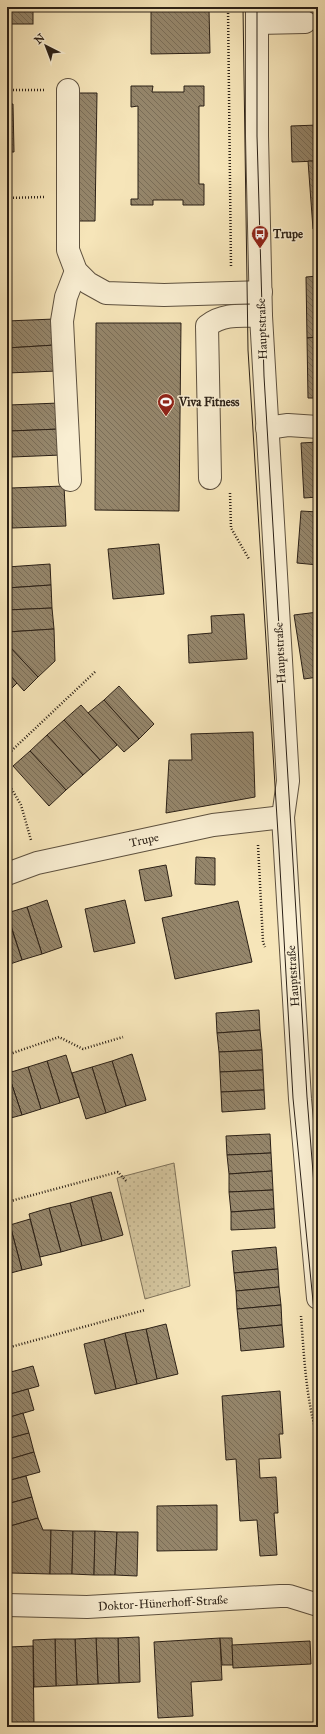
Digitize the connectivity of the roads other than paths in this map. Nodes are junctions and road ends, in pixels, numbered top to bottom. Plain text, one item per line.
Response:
1 (257, 15) edge
2 (305, 22) dead end
3 (68, 90) road end
4 (76, 271) junction
5 (261, 292) junction
6 (261, 316) junction
7 (267, 428) junction
8 (318, 428) edge
9 (210, 478) dead end
10 (70, 480) dead end
11 (283, 817) junction
12 (7, 874) edge
13 (318, 1298) edge
14 (7, 1605) edge
15 (318, 1606) edge

1 - 2 street
1 - 5 street, Hauptstraße
3 - 4 street
4 - 5 street
4 - 10 street
5 - 6 street, Hauptstraße
6 - 7 street, Hauptstraße
6 - 9 street
7 - 8 street
7 - 11 street, Hauptstraße
11 - 12 street, Trupe
11 - 13 street, Hauptstraße
14 - 15 street, Doktor-Hünerhoff-Straße

